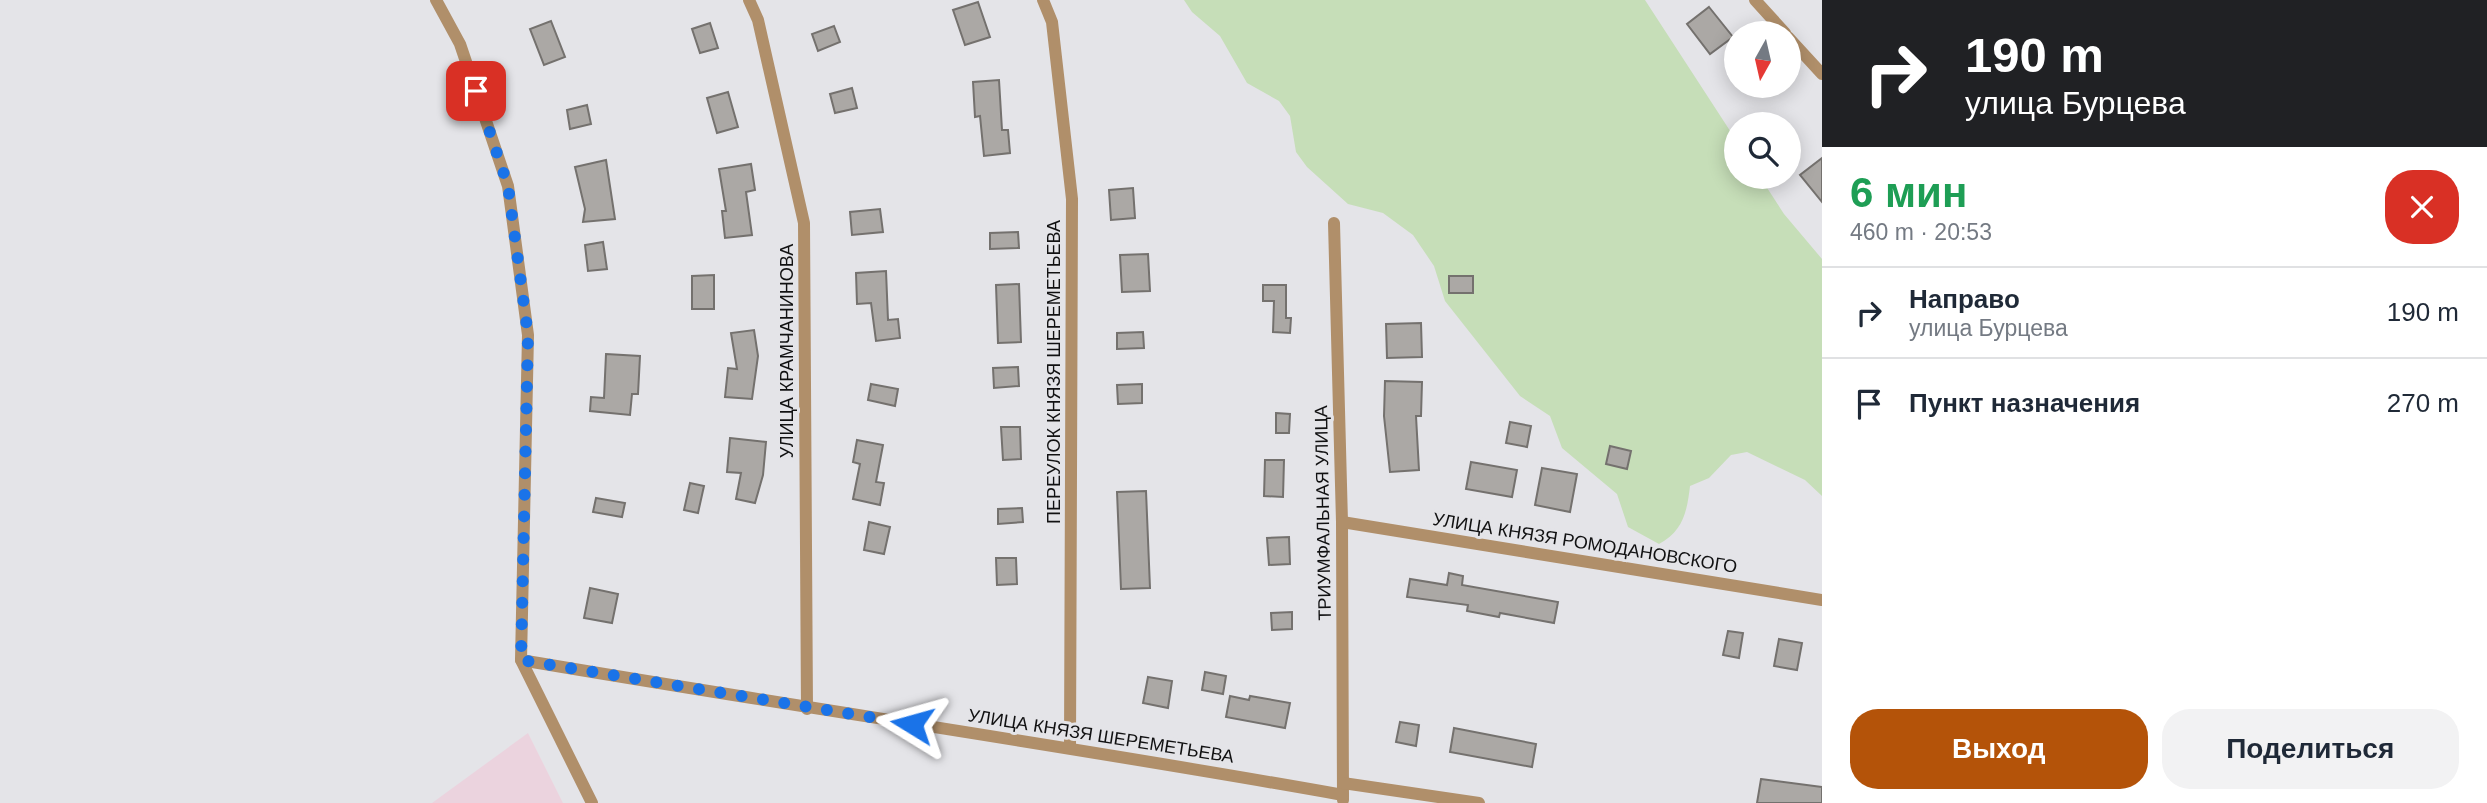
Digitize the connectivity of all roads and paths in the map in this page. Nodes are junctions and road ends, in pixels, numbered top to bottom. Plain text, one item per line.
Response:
1 (436, 0) edge
2 (749, 0) edge
3 (1043, 0) edge
4 (1755, 0) edge
5 (1774, 21) edge
6 (1801, 51) edge
7 (1822, 74) edge
8 (1334, 223) dead end
9 (1342, 522) junction
10 (1822, 600) edge
11 (521, 660) junction
12 (807, 709) junction
13 (1070, 746) junction
14 (1343, 794) edge
15 (592, 803) edge
16 (1479, 803) edge

1 - 11 street
2 - 12 street, УЛИЦА КРАМЧАНИНОВА
3 - 13 street, ПЕРЕУЛОК КНЯЗЯ ШЕРЕМЕТЬЕВА
4 - 5 street
6 - 7 street
8 - 9 street, ТРИУМФАЛЬНАЯ УЛИЦА
9 - 10 street, УЛИЦА КНЯЗЯ РОМОДАНОВСКОГО
9 - 14 street, ТРИУМФАЛЬНАЯ УЛИЦА
11 - 12 street, УЛИЦА КНЯЗЯ ШЕРЕМЕТЬЕВА
11 - 15 street
12 - 13 street, УЛИЦА КНЯЗЯ ШЕРЕМЕТЬЕВА
13 - 14 street, УЛИЦА КНЯЗЯ ШЕРЕМЕТЬЕВА
14 - 16 street, УЛИЦА КНЯЗЯ ШЕРЕМЕТЬЕВА

